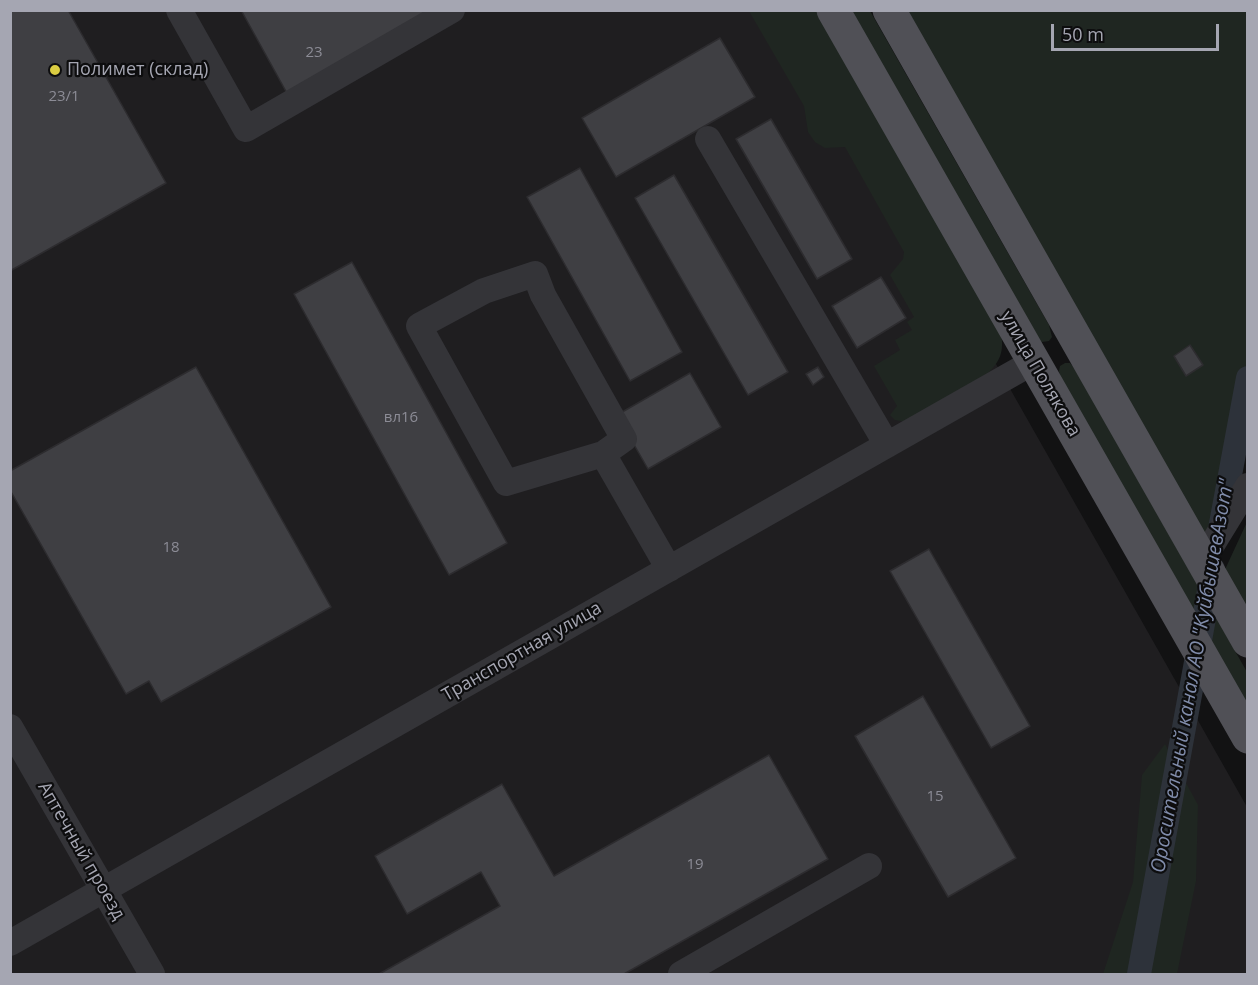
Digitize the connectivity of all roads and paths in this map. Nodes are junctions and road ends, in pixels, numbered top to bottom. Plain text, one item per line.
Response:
1 (179, 10) edge
2 (453, 10) edge
3 (833, 10) edge
4 (889, 10) edge
5 (708, 139) dead end
6 (1074, 338) junction
7 (1033, 362) junction
8 (887, 445) junction
9 (603, 454) junction
10 (1248, 486) edge
11 (1202, 561) junction
12 (669, 569) junction
13 (1248, 640) edge
14 (10, 727) edge
15 (1248, 737) edge
16 (869, 866) dead end
17 (103, 890) junction
18 (10, 943) edge
19 (152, 975) edge
20 (681, 975) edge

1 - 2 street
3 - 7 main road, улица Полякова
4 - 6 main road
5 - 8 street
6 - 7 main road
6 - 11 main road
7 - 8 street, Транспортная улица
7 - 15 main road, улица Полякова
8 - 12 street, Транспортная улица
9 - 9 street
9 - 12 street
10 - 11 street
11 - 13 main road
12 - 17 street, Транспортная улица
14 - 17 street, Аптечный проезд
16 - 20 street
17 - 18 street, Транспортная улица
17 - 19 street, Аптечный проезд

